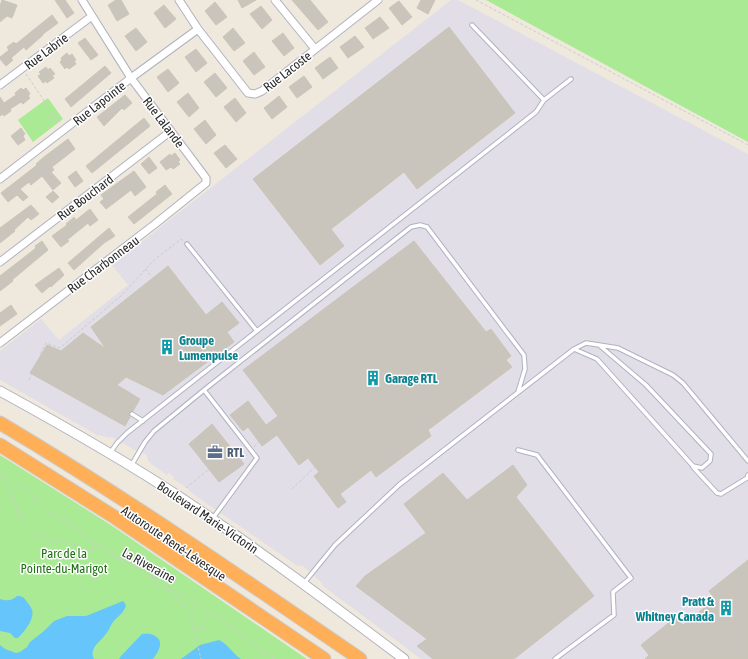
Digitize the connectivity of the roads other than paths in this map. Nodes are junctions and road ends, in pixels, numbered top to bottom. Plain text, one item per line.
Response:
1 (82, 0) edge
2 (179, 0) edge
3 (276, 0) edge
4 (378, 0) edge
5 (92, 16) junction
6 (472, 25) dead end
7 (198, 29) junction
8 (315, 49) junction
9 (131, 78) junction
10 (571, 79) dead end
11 (0, 85) edge
12 (544, 100) junction
13 (171, 131) junction
14 (0, 179) edge
15 (206, 183) joint
16 (187, 244) road end
17 (0, 262) edge
18 (256, 331) junction
19 (0, 342) edge
20 (599, 345) junction
21 (574, 349) junction
22 (204, 390) junction
23 (0, 391) edge
24 (517, 393) junction
25 (0, 414) edge
26 (132, 414) dead end
27 (143, 421) junction
28 (0, 423) edge
29 (0, 431) edge
30 (0, 445) edge
31 (518, 450) dead end
32 (110, 454) junction
33 (748, 461) edge
34 (131, 466) junction
35 (693, 466) junction
36 (748, 475) edge
37 (212, 519) junction
38 (245, 581) junction
39 (304, 584) junction
40 (324, 659) edge
41 (345, 659) edge
42 (360, 659) edge
43 (404, 659) edge
44 (555, 659) edge

1 - 5 street, Rue Lalande
2 - 7 street, Rue Lacoste
3 - 8 street
4 - 8 street, Rue Lacoste
5 - 9 street, Rue Lalande
5 - 11 street, Rue Labrie
6 - 12 lane
7 - 8 street, Rue Lacoste
7 - 9 street, Rue Lapointe
9 - 13 street, Rue Lalande
9 - 14 street, Rue Lapointe
10 - 12 lane
12 - 18 lane
13 - 15 street, Rue Lalande
13 - 17 street, Rue Bouchard
15 - 19 street, Rue Charbonneau
16 - 18 lane
18 - 27 lane
20 - 21 lane
20 - 33 lane
20 - 35 lane
21 - 24 lane
21 - 35 lane
22 - 24 lane
22 - 34 lane
22 - 37 lane
23 - 32 street, Boulevard Marie-Victorin
24 - 39 lane
25 - 38 highway
26 - 27 lane
27 - 32 lane
28 - 38 highway
29 - 41 highway, Autoroute René-Lévesque
30 - 40 highway, Autoroute René-Lévesque
31 - 44 lane
32 - 34 street, Boulevard Marie-Victorin
34 - 37 street, Boulevard Marie-Victorin
35 - 36 lane
37 - 39 street, Boulevard Marie-Victorin
38 - 42 highway, Autoroute René-Lévesque
39 - 43 street, Boulevard Marie-Victorin

